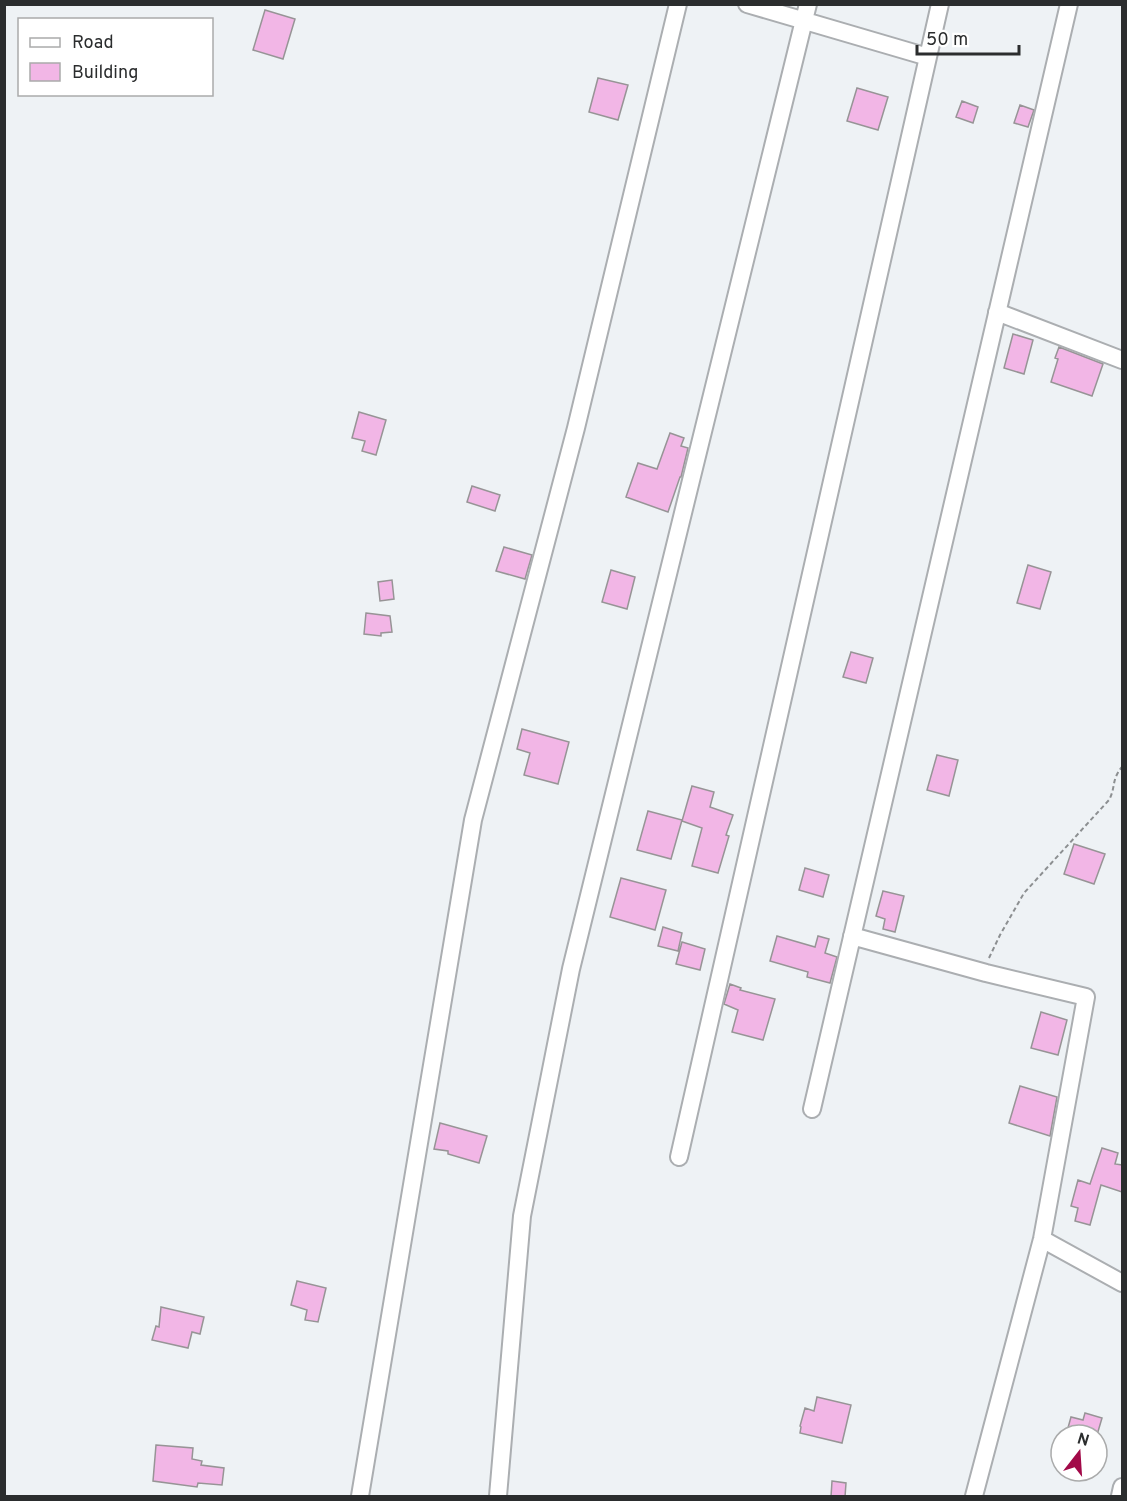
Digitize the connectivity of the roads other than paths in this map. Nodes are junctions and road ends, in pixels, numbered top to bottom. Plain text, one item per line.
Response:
1 (678, 4) edge
2 (747, 4) edge
3 (808, 4) edge
4 (940, 4) edge
5 (1069, 4) edge
6 (804, 21) junction
7 (928, 57) junction
8 (998, 312) junction
9 (1122, 360) edge
10 (852, 936) junction
11 (812, 1109) dead end
12 (679, 1157) dead end
13 (1042, 1239) junction
14 (1122, 1283) edge
15 (1122, 1487) edge
16 (360, 1497) edge
17 (498, 1497) edge
18 (974, 1497) edge
19 (1120, 1497) edge

1 - 16 street
2 - 6 street
3 - 6 street
4 - 7 street
5 - 8 street
6 - 7 street
6 - 17 street
7 - 12 street
8 - 9 street
8 - 10 street
10 - 11 street
10 - 13 street
13 - 14 street
13 - 18 street
15 - 19 street

